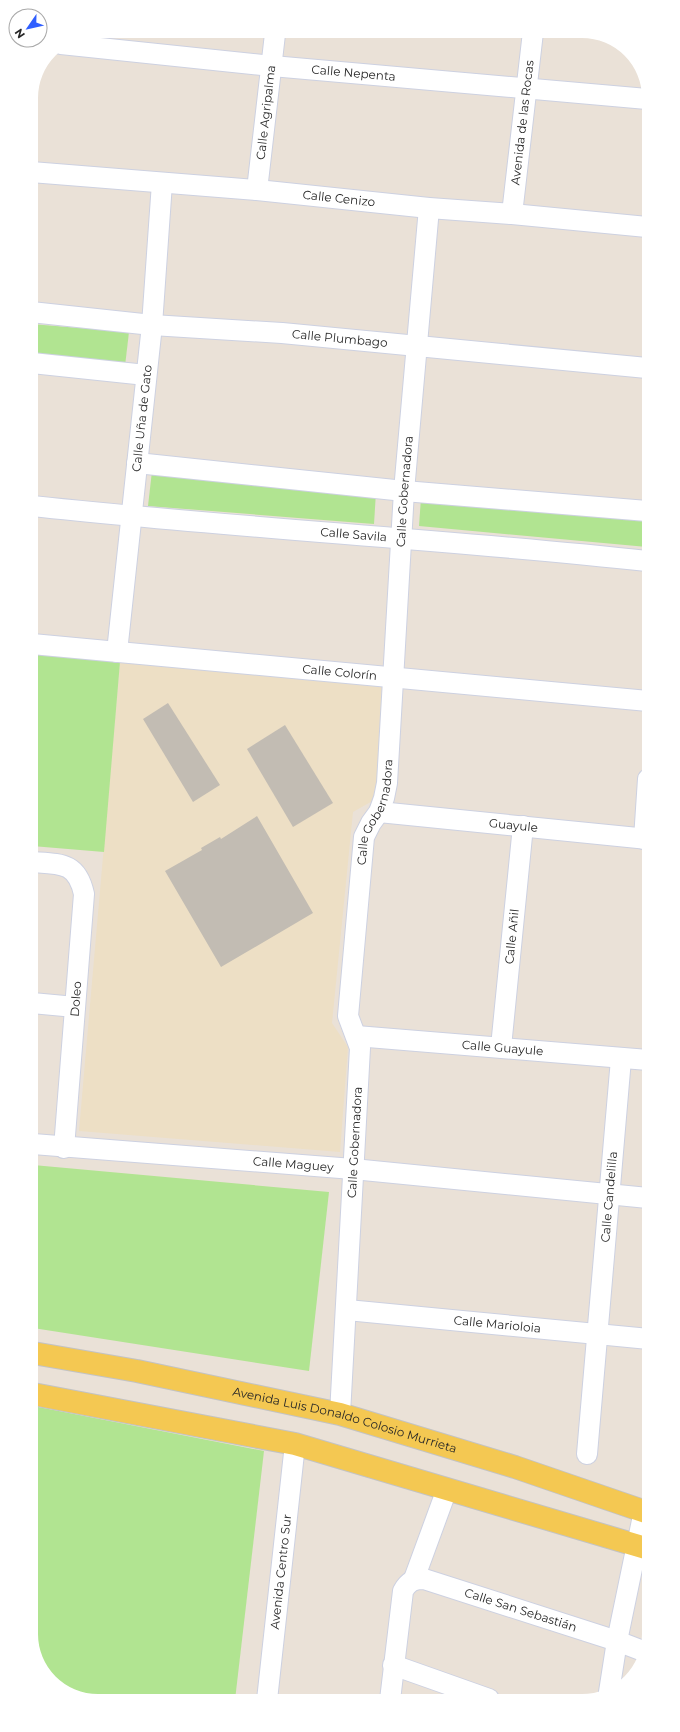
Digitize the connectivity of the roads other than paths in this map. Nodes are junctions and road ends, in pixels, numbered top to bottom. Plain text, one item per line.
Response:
1 (275, 38) edge
2 (532, 38) edge
3 (70, 45) edge
4 (272, 66) junction
5 (526, 88) junction
6 (642, 99) edge
7 (38, 173) edge
8 (162, 183) junction
9 (257, 190) junction
10 (429, 208) junction
11 (512, 214) junction
12 (642, 227) edge
13 (38, 313) edge
14 (152, 325) junction
15 (418, 346) junction
16 (38, 364) edge
17 (642, 368) edge
18 (146, 375) junction
19 (137, 463) junction
20 (404, 491) junction
21 (38, 507) edge
22 (642, 510) edge
23 (132, 517) junction
24 (401, 537) junction
25 (642, 560) edge
26 (38, 645) edge
27 (117, 652) junction
28 (394, 679) junction
29 (642, 700) edge
30 (379, 812) junction
31 (522, 826) junction
32 (642, 839) edge
33 (38, 862) edge
34 (38, 1005) edge
35 (75, 1008) junction
36 (356, 1036) junction
37 (501, 1047) junction
38 (621, 1059) junction
39 (642, 1060) edge
40 (38, 1145) edge
41 (64, 1148) junction
42 (353, 1169) junction
43 (608, 1194) junction
44 (642, 1197) edge
45 (346, 1310) junction
46 (597, 1334) junction
47 (642, 1338) edge
48 (38, 1354) edge
49 (38, 1395) edge
50 (340, 1414) junction
51 (295, 1444) junction
52 (586, 1454) dead end
53 (447, 1489) junction
54 (642, 1511) edge
55 (642, 1547) edge
56 (642, 1551) edge
57 (409, 1585) junction
58 (617, 1641) junction
59 (640, 1650) edge
60 (393, 1665) junction
61 (610, 1687) edge
62 (268, 1694) edge
63 (391, 1694) edge
64 (475, 1694) edge

1 - 4 street, Calle Agripalma
2 - 5 street, Avenida de las Rocas
3 - 4 street, Calle Nepenta
4 - 5 street, Calle Nepenta
4 - 9 street, Calle Agripalma
5 - 6 street, Calle Nepenta
5 - 11 street, Avenida de las Rocas
7 - 8 street, Calle Cenizo
8 - 9 street, Calle Cenizo
8 - 14 street, Calle Uña de Gato
9 - 10 street, Calle Cenizo
10 - 11 street, Calle Cenizo
10 - 15 street, Calle Gobernadora
11 - 12 street, Calle Cenizo
13 - 14 street, Calle Plumbago
14 - 15 street, Calle Plumbago
14 - 18 street, Calle Uña de Gato
15 - 17 street, Calle Plumbago
15 - 20 street, Calle Gobernadora
16 - 18 street
18 - 19 street, Calle Uña de Gato
19 - 20 street
19 - 23 street, Calle Uña de Gato
20 - 22 street
20 - 24 street, Calle Gobernadora
21 - 23 street, Calle Savila
23 - 24 street, Calle Savila
23 - 27 street, Calle Uña de Gato
24 - 25 street, Calle Savila
24 - 28 street, Calle Gobernadora
26 - 27 street, Calle Colorín
27 - 28 street, Calle Colorín
28 - 29 street, Calle Colorín
28 - 30 street, Calle Gobernadora
30 - 31 street, Guayule
30 - 36 street, Calle Gobernadora
31 - 32 street, Guayule
31 - 37 street, Calle Añil
33 - 35 street, Doleo
34 - 35 street
35 - 41 street, Doleo
36 - 37 street, Calle Guayule
36 - 42 street, Calle Gobernadora
37 - 38 street, Calle Guayule
38 - 39 street, Calle Guayule
38 - 43 street, Calle Candelilla
40 - 41 street, Calle Maguey
41 - 42 street, Calle Maguey
42 - 43 street, Calle Maguey
42 - 45 street, Calle Gobernadora
43 - 44 street, Calle Maguey
43 - 46 street, Calle Candelilla
45 - 46 street, Calle Marioloia
45 - 50 street, Calle Gobernadora
46 - 47 street, Calle Marioloia
46 - 52 street, Calle Candelilla
48 - 50 main road, Avenida Luis Donaldo Colosio Murrieta
49 - 51 main road
50 - 54 main road, Avenida Luis Donaldo Colosio Murrieta
51 - 53 main road
51 - 62 street, Avenida Centro Sur
53 - 55 main road
53 - 57 street
56 - 58 street
57 - 58 street, Calle San Sebastián
57 - 60 street
58 - 59 street, Calle San Sebastián
58 - 61 street
60 - 63 street
60 - 64 street

